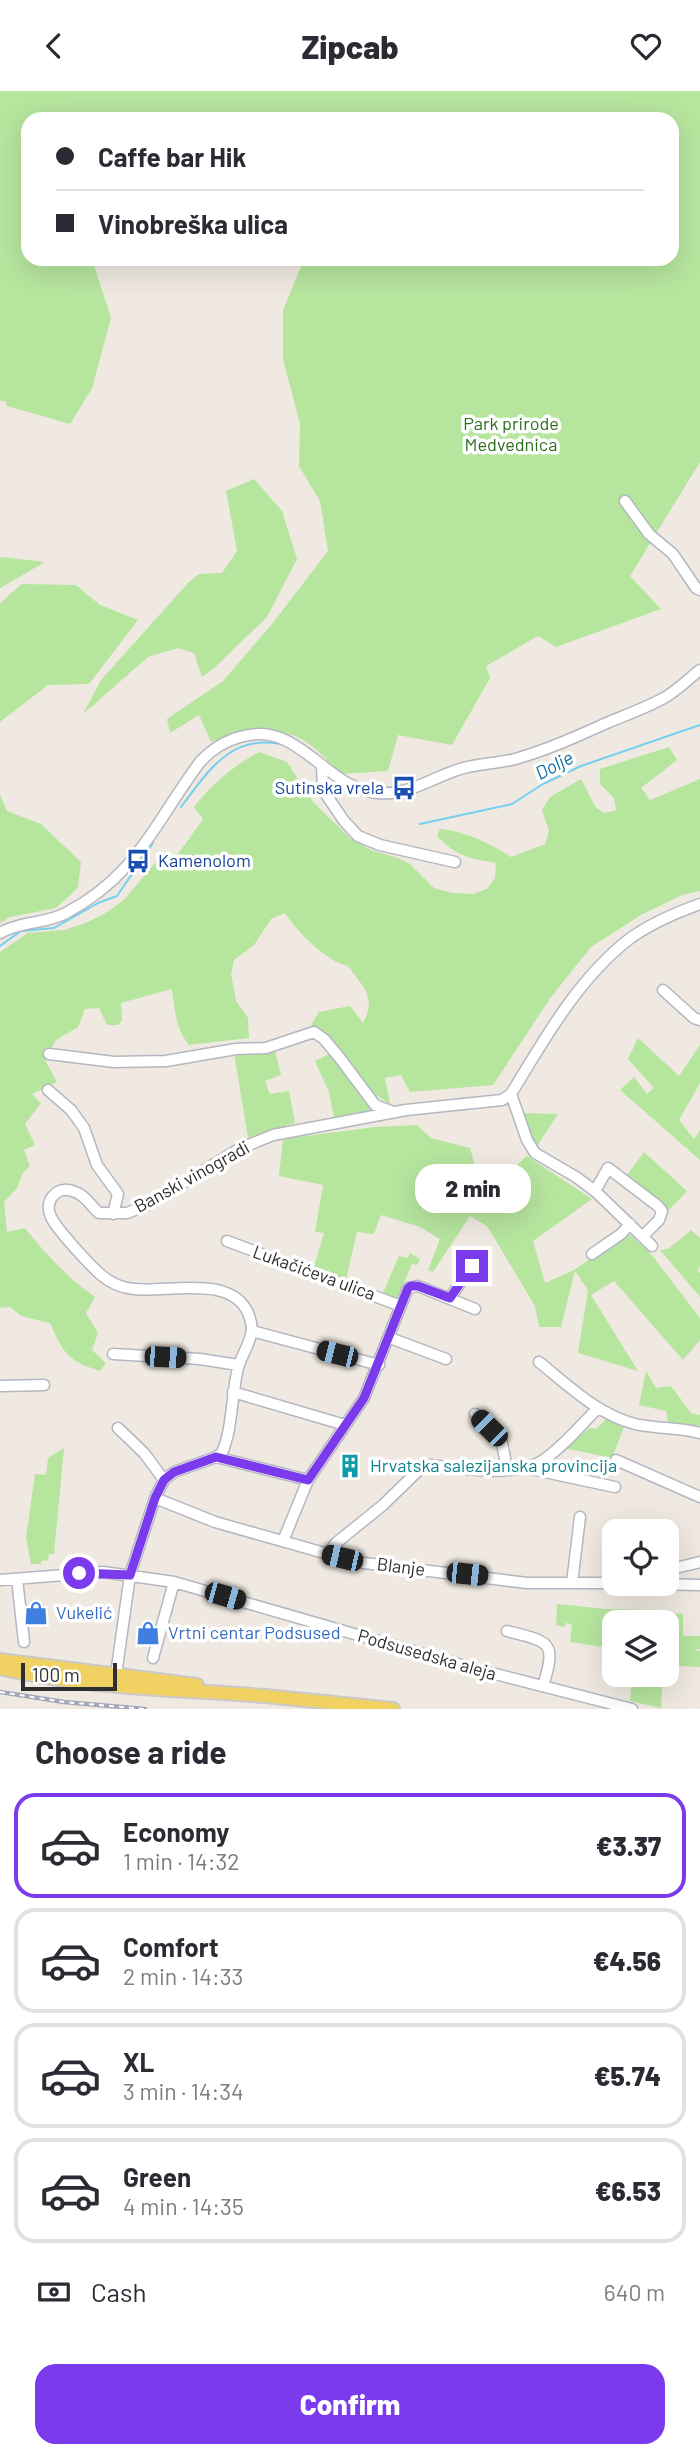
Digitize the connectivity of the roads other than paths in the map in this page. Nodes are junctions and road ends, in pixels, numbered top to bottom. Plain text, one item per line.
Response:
1 (625, 501) dead end
2 (700, 590) edge
3 (700, 670) edge
4 (322, 765) junction
5 (455, 862) dead end
6 (700, 904) edge
7 (0, 933) edge
8 (663, 990) dead end
9 (700, 1020) edge
10 (49, 1053) dead end
11 (48, 1090) dead end
12 (512, 1094) junction
13 (393, 1112) junction
14 (595, 1191) junction
15 (113, 1214) junction
16 (630, 1224) junction
17 (643, 1236) junction
18 (228, 1241) dead end
19 (652, 1245) dead end
20 (592, 1254) dead end
21 (472, 1266) dead end
22 (450, 1298) junction
23 (401, 1306) junction
24 (475, 1309) dead end
25 (252, 1331) junction
26 (390, 1338) junction
27 (113, 1354) dead end
28 (446, 1359) dead end
29 (539, 1362) dead end
30 (238, 1365) junction
31 (379, 1365) junction
32 (0, 1385) edge
33 (44, 1385) dead end
34 (233, 1392) junction
35 (597, 1409) junction
36 (475, 1414) dead end
37 (345, 1425) junction
38 (118, 1428) dead end
39 (700, 1433) edge
40 (216, 1457) junction
41 (616, 1460) dead end
42 (526, 1468) junction
43 (507, 1469) junction
44 (164, 1480) junction
45 (308, 1480) junction
46 (615, 1487) dead end
47 (700, 1497) edge
48 (155, 1498) junction
49 (580, 1517) dead end
50 (283, 1541) junction
51 (327, 1555) junction
52 (700, 1562) edge
53 (679, 1567) edge
54 (130, 1575) junction
55 (17, 1579) junction
56 (0, 1580) edge
57 (174, 1582) junction
58 (572, 1583) junction
59 (602, 1583) edge
60 (679, 1585) edge
61 (700, 1585) edge
62 (507, 1631) dead end
63 (24, 1642) dead end
64 (153, 1658) dead end
65 (0, 1660) edge
66 (0, 1668) edge
67 (115, 1680) junction
68 (543, 1686) junction
69 (393, 1709) edge
70 (632, 1709) edge

1 - 2 street
3 - 4 street
4 - 5 street
4 - 7 street
6 - 12 street
8 - 9 street
10 - 13 street
11 - 15 street
12 - 13 street, Banski vinogradi
12 - 14 street
13 - 15 street, Banski vinogradi
14 - 16 street
14 - 17 street
15 - 25 street
16 - 17 street
16 - 20 street
17 - 19 street
18 - 23 street, Lukačićeva ulica
21 - 22 street
22 - 23 street
22 - 24 street
23 - 26 street
25 - 30 street
25 - 31 street
26 - 28 street
26 - 31 street
27 - 30 street
29 - 35 street
30 - 34 street
31 - 37 street
32 - 33 street
34 - 37 street
34 - 40 street
35 - 39 street
35 - 42 street
36 - 43 street
37 - 45 street
38 - 44 street
40 - 44 street
40 - 45 street
41 - 47 street
42 - 43 street
42 - 46 street
43 - 51 street
44 - 48 street
45 - 50 street
48 - 50 street, Blanje
48 - 54 street
49 - 58 street
50 - 51 street, Blanje
51 - 58 street, Blanje
52 - 53 street
54 - 55 street, Podsusedska aleja
54 - 57 street, Podsusedska aleja
54 - 67 street
55 - 56 street, Podsusedska aleja
55 - 63 street
57 - 64 street
57 - 68 street, Podsusedska aleja
58 - 59 street, Blanje
60 - 61 street
62 - 68 street
65 - 67 main road
66 - 67 main road
67 - 69 main road
68 - 70 street, Podsusedska aleja

